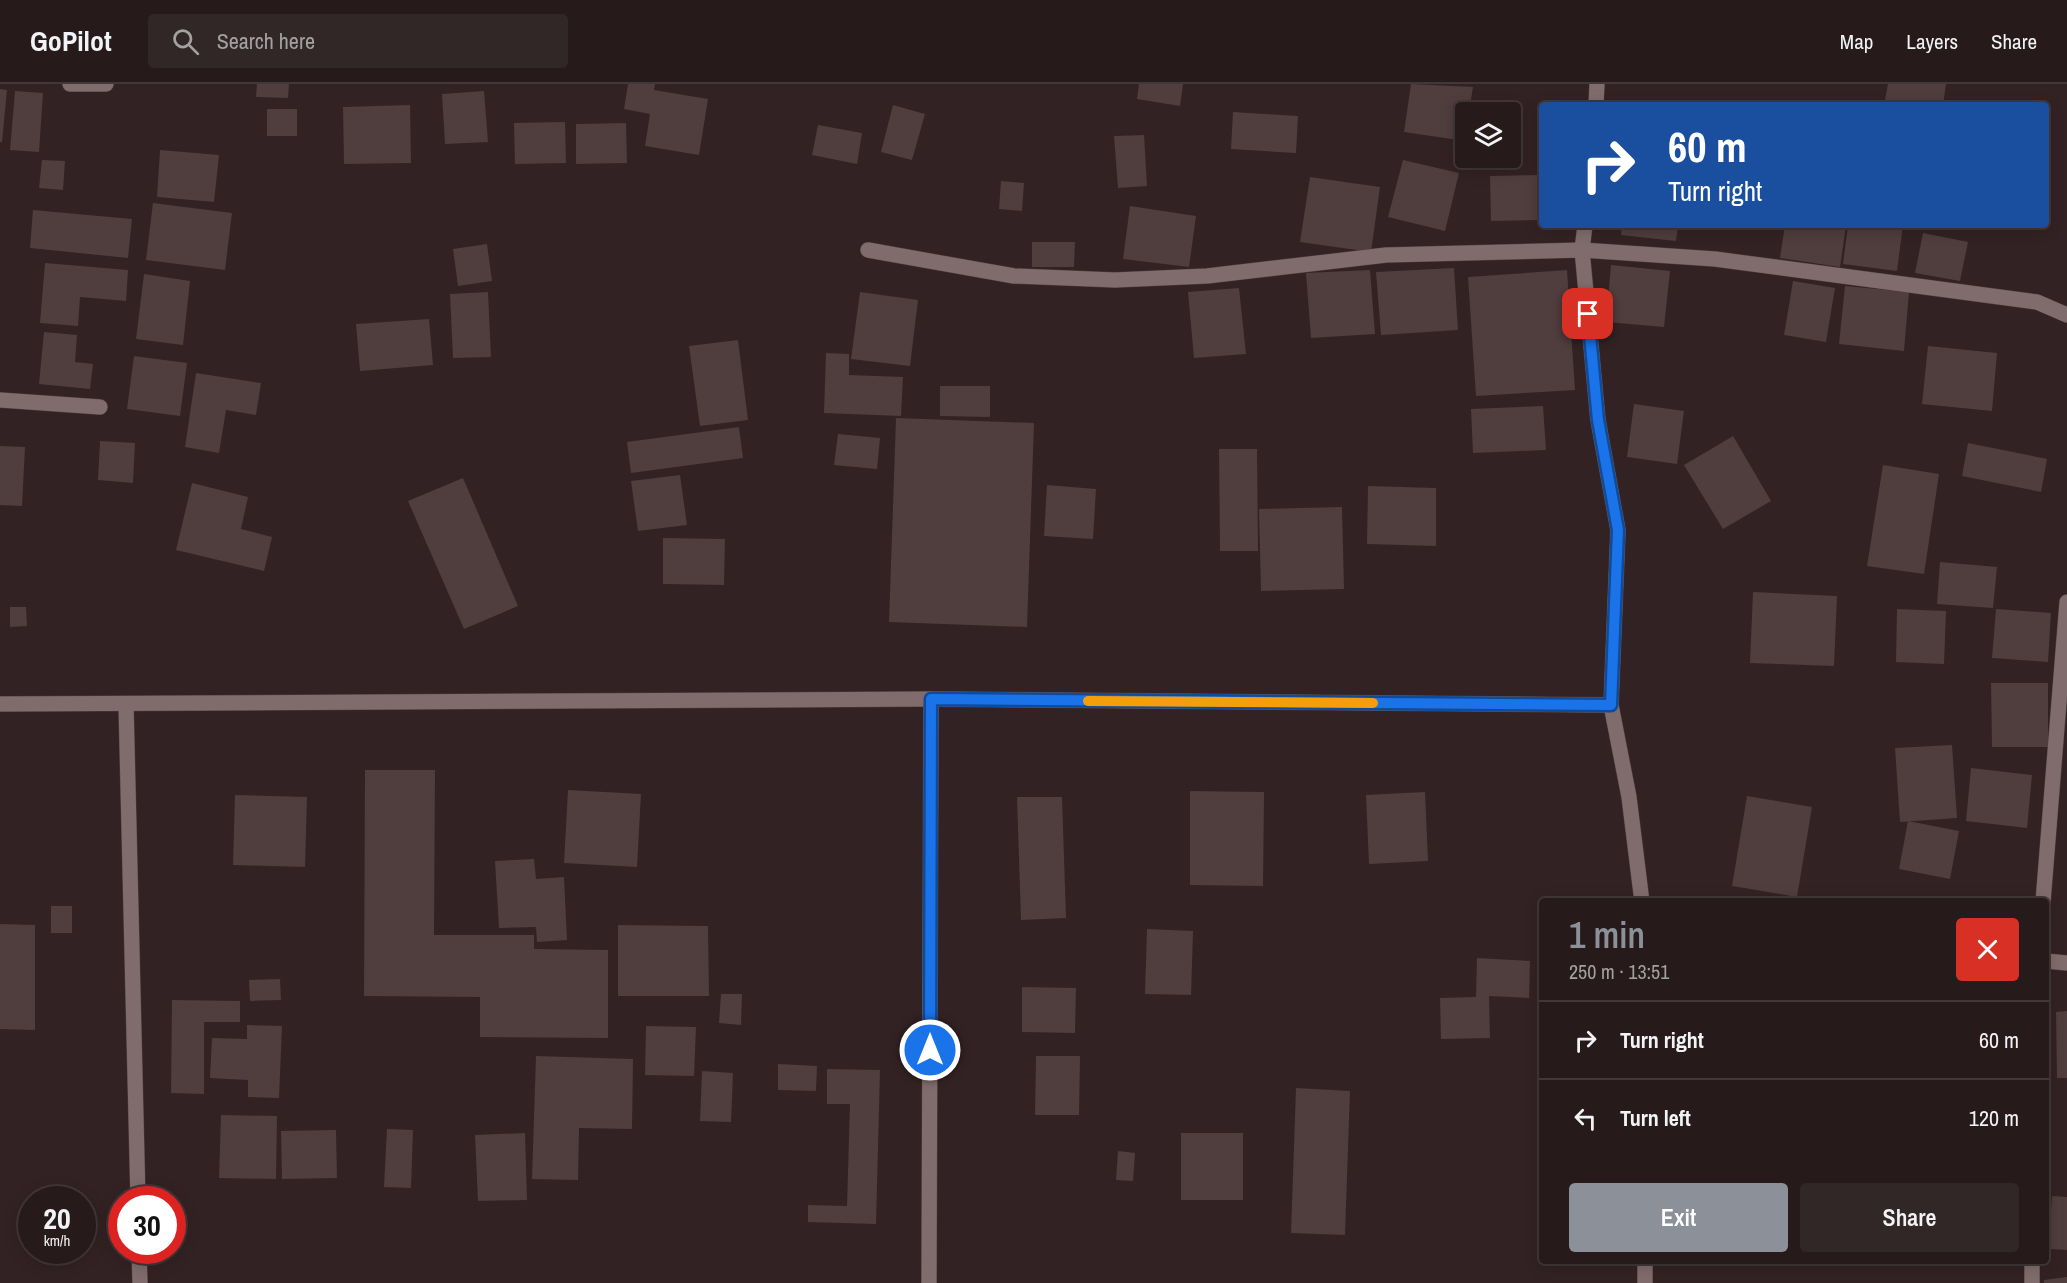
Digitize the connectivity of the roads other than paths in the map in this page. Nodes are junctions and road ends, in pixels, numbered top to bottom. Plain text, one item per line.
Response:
1 (70, 84) edge
2 (106, 84) edge
3 (1597, 84) edge
4 (1596, 102) edge
5 (1584, 228) edge
6 (868, 250) dead end
7 (1582, 250) junction
8 (2067, 315) edge
9 (0, 400) edge
10 (100, 407) dead end
11 (2067, 602) edge
12 (931, 699) junction
13 (0, 704) edge
14 (126, 704) junction
15 (1611, 705) junction
16 (1642, 898) edge
17 (2043, 898) edge
18 (2049, 962) edge
19 (2067, 963) edge
20 (138, 1186) edge
21 (139, 1264) edge
22 (1645, 1264) edge
23 (2032, 1264) edge
24 (140, 1283) edge
25 (929, 1283) edge
26 (1645, 1283) edge
27 (2032, 1283) edge

1 - 2 street
3 - 4 street
5 - 7 street
6 - 7 street
7 - 8 street
7 - 15 street
9 - 10 street
11 - 17 street
12 - 14 street
12 - 15 street
12 - 25 street
13 - 14 street
14 - 20 street
15 - 16 street
18 - 19 street
21 - 24 street
22 - 26 street
23 - 27 street

